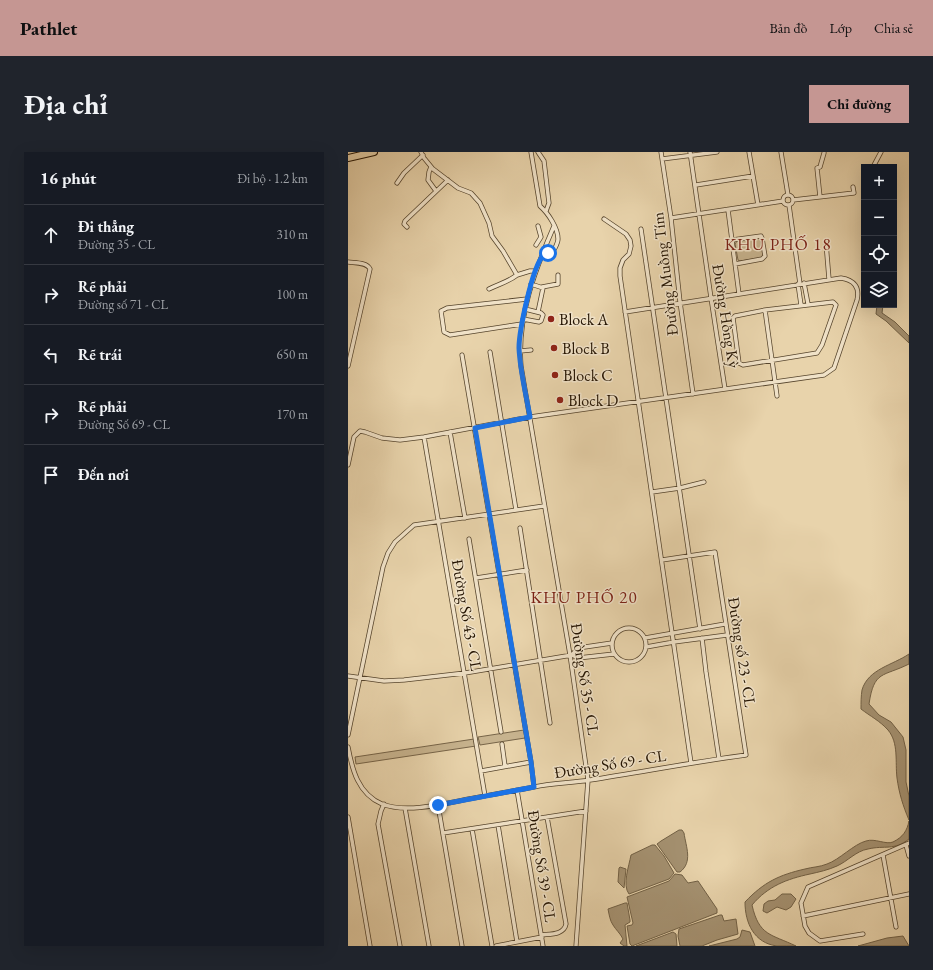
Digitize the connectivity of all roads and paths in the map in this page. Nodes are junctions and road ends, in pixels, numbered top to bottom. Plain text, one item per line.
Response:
1 (374, 152) edge
2 (532, 152) edge
3 (538, 152) edge
4 (661, 152) edge
5 (717, 152) edge
6 (750, 152) edge
7 (782, 152) edge
8 (880, 152) edge
9 (361, 153) edge
10 (422, 153) edge
11 (824, 153) edge
12 (690, 154) edge
13 (349, 155) edge
14 (662, 159) junction
15 (875, 164) edge
16 (431, 167) junction
17 (753, 176) junction
18 (448, 180) junction
19 (397, 183) dead end
20 (696, 185) junction
21 (853, 187) dead end
22 (436, 191) junction
23 (788, 195) junction
24 (820, 197) junction
25 (792, 200) junction
26 (783, 201) junction
27 (758, 205) junction
28 (789, 205) junction
29 (728, 210) junction
30 (546, 211) junction
31 (699, 214) junction
32 (671, 218) junction
33 (604, 219) dead end
34 (538, 226) dead end
35 (554, 226) junction
36 (407, 227) dead end
37 (642, 229) dead end
38 (732, 240) junction
39 (826, 242) dead end
40 (536, 245) dead end
41 (542, 256) junction
42 (348, 262) edge
43 (735, 264) junction
44 (535, 271) junction
45 (517, 275) junction
46 (558, 275) dead end
47 (829, 279) junction
48 (531, 284) junction
49 (801, 284) junction
50 (542, 287) junction
51 (489, 289) dead end
52 (739, 294) junction
53 (711, 298) junction
54 (527, 299) junction
55 (680, 302) junction
56 (808, 304) junction
57 (801, 305) junction
58 (653, 307) junction
59 (525, 309) junction
60 (765, 310) junction
61 (538, 312) junction
62 (625, 312) junction
63 (523, 319) junction
64 (522, 324) junction
65 (350, 346) edge
66 (531, 350) dead end
67 (520, 351) junction
68 (490, 352) dead end
69 (462, 355) dead end
70 (772, 360) junction
71 (348, 366) edge
72 (774, 382) junction
73 (725, 389) junction
74 (693, 394) junction
75 (777, 396) dead end
76 (665, 398) junction
77 (639, 402) junction
78 (530, 417) junction
79 (502, 423) junction
80 (475, 428) junction
81 (450, 432) junction
82 (424, 437) junction
83 (348, 465) edge
84 (704, 482) dead end
85 (680, 488) junction
86 (652, 492) junction
87 (544, 506) junction
88 (516, 510) junction
89 (489, 514) junction
90 (465, 518) junction
91 (439, 522) junction
92 (520, 528) dead end
93 (469, 539) dead end
94 (690, 556) junction
95 (662, 560) junction
96 (527, 570) junction
97 (500, 574) junction
98 (476, 578) junction
99 (725, 624) junction
100 (700, 629) junction
101 (672, 633) junction
102 (727, 635) junction
103 (645, 638) junction
104 (702, 638) junction
105 (674, 642) junction
106 (612, 643) junction
107 (646, 647) junction
108 (614, 654) junction
109 (571, 655) junction
110 (540, 660) junction
111 (515, 665) junction
112 (490, 668) junction
113 (464, 673) junction
114 (348, 676) edge
115 (360, 678) junction
116 (550, 723) dead end
117 (501, 732) dead end
118 (348, 735) edge
119 (502, 744) dead end
120 (348, 747) edge
121 (746, 755) joint
122 (719, 759) junction
123 (531, 762) junction
124 (691, 763) junction
125 (506, 766) junction
126 (481, 770) junction
127 (588, 780) junction
128 (534, 787) junction
129 (517, 790) junction
130 (485, 796) junction
131 (384, 804) junction
132 (438, 805) junction
133 (405, 808) junction
134 (586, 811) junction
135 (348, 817) edge
136 (547, 817) junction
137 (523, 821) junction
138 (498, 824) junction
139 (472, 829) junction
140 (443, 833) junction
141 (908, 844) edge
142 (348, 846) edge
143 (353, 846) junction
144 (883, 855) junction
145 (909, 856) edge
146 (909, 894) edge
147 (891, 898) junction
148 (803, 916) junction
149 (896, 927) dead end
150 (863, 934) dead end
151 (542, 936) junction
152 (517, 942) junction
153 (370, 946) edge
154 (400, 946) edge
155 (429, 946) edge
156 (462, 946) edge
157 (492, 946) edge
158 (496, 946) edge
159 (543, 946) edge
160 (576, 946) edge

1 - 9 main road
2 - 30 street
3 - 30 street
4 - 14 street, Đường Muồng Tím
5 - 12 street
6 - 17 street
7 - 23 street
8 - 15 street
9 - 13 main road
10 - 16 street
10 - 19 street
11 - 24 street
12 - 14 street
12 - 20 street, Đường Hồng Kỳ
14 - 32 street, Đường Muồng Tím
16 - 18 street
16 - 22 street
17 - 20 street
17 - 27 street
18 - 22 street
18 - 45 street
20 - 31 street, Đường Hồng Kỳ
21 - 24 street
22 - 36 street
23 - 25 street
23 - 26 street
24 - 25 street
25 - 28 street
26 - 27 street
26 - 28 street
27 - 29 street
28 - 49 street
29 - 31 street
29 - 38 street
30 - 35 street
31 - 32 street
31 - 53 street, Đường Hồng Kỳ
32 - 55 street, Đường Muồng Tím
33 - 62 street
34 - 40 street
35 - 41 street, Đường Số 35 - CL
35 - 41 street
37 - 58 street
38 - 43 street
38 - 43 street
39 - 47 street
41 - 44 street, Đường Số 35 - CL
42 - 65 street
43 - 52 street
44 - 45 street
44 - 48 street, Đường Số 35 - CL
45 - 51 street
46 - 50 street
47 - 49 street
47 - 72 street
48 - 50 street
48 - 54 street, Đường Số 35 - CL
49 - 52 street
49 - 56 street
49 - 57 street
50 - 61 street
52 - 53 street
53 - 55 street
53 - 73 street, Đường Hồng Kỳ
54 - 59 street, Đường Số 35 - CL
54 - 64 street
55 - 58 street
55 - 74 street, Đường Muồng Tím
56 - 57 street
56 - 70 street
57 - 60 street
58 - 62 street
58 - 76 street
59 - 61 street
59 - 63 street, Đường Số 35 - CL
60 - 70 street
60 - 70 street
61 - 63 street
62 - 77 street
63 - 64 street, Đường Số 35 - CL
64 - 67 street, Đường Số 35 - CL
65 - 71 street
66 - 67 street
67 - 78 street, Đường Số 35 - CL
68 - 79 street
69 - 80 street
70 - 72 street
72 - 73 street
72 - 75 street
73 - 74 street
74 - 76 street
76 - 77 street
76 - 85 street
77 - 78 street
77 - 86 street
78 - 79 street
78 - 87 street, Đường Số 35 - CL
79 - 80 street
79 - 88 street
80 - 81 street
80 - 89 street
81 - 82 street
81 - 90 street
82 - 83 street
82 - 91 street, Đường Số 43 - CL
84 - 85 street
85 - 86 street
85 - 94 street
86 - 95 street
87 - 88 street
87 - 109 street, Đường Số 35 - CL
88 - 89 street
89 - 90 street
89 - 97 street
90 - 91 street
91 - 113 street, Đường Số 43 - CL
91 - 115 street
92 - 96 street
93 - 98 street
94 - 95 street
94 - 99 street, Đường số 23 - CL
94 - 100 street
95 - 101 street
96 - 97 street
96 - 110 street
97 - 98 street
97 - 111 street
98 - 112 street
99 - 100 street
99 - 102 street, Đường số 23 - CL
100 - 101 street
101 - 103 street
101 - 105 street
102 - 104 street
102 - 121 street, Đường số 23 - CL
103 - 106 street
103 - 107 street
104 - 105 street
104 - 122 street
105 - 107 street
105 - 124 street
106 - 108 street
106 - 109 street
107 - 108 street
108 - 109 street
109 - 110 street
109 - 127 street, Đường Số 35 - CL
110 - 111 street
110 - 116 street
111 - 112 street
111 - 123 street
112 - 113 street
112 - 117 street
113 - 115 street
113 - 126 street, Đường Số 43 - CL
114 - 115 street
115 - 118 street
119 - 125 street
120 - 131 street, Đường Số 69 - CL
121 - 122 street, Đường Số 69 - CL
122 - 124 street, Đường Số 69 - CL
123 - 125 street
123 - 128 street
124 - 127 street, Đường Số 69 - CL
125 - 126 street
126 - 130 street, Đường Số 43 - CL
127 - 128 street, Đường Số 69 - CL
127 - 134 street, Đường Số 35 - CL
128 - 129 street, Đường Số 69 - CL
129 - 130 street, Đường Số 69 - CL
129 - 137 street, Đường Số 39 - CL
130 - 132 street, Đường Số 69 - CL
131 - 133 street, Đường Số 69 - CL
131 - 154 street
132 - 133 street, Đường Số 69 - CL
132 - 140 street
133 - 155 street
134 - 136 street
134 - 160 street, Đường Số 35 - CL
135 - 143 street
136 - 137 street
136 - 151 street
137 - 138 street
137 - 151 street, Đường Số 39 - CL
138 - 139 street
138 - 152 street
139 - 140 street
139 - 157 street
140 - 156 street
141 - 144 street
141 - 145 street
142 - 143 street
143 - 153 street
144 - 147 street
144 - 148 street
146 - 147 street
147 - 148 street
147 - 149 street
148 - 150 street
151 - 152 street
151 - 159 street, Đường Số 39 - CL
152 - 158 street

